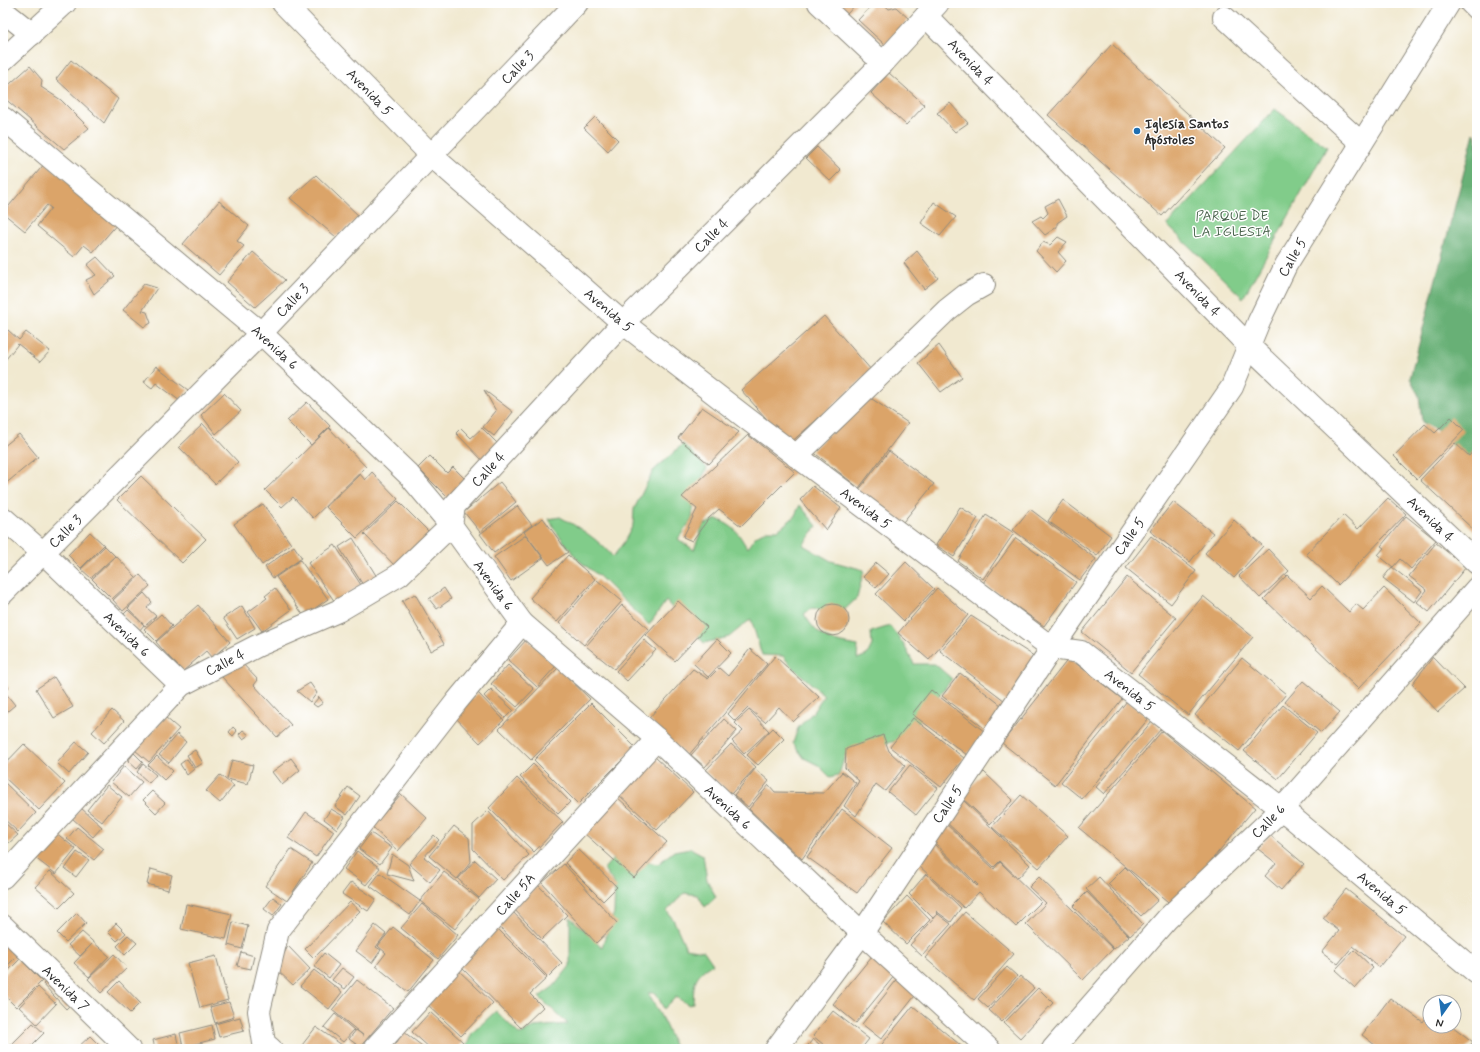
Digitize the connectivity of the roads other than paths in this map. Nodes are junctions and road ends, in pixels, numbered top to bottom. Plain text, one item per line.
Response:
1 (65, 3) edge
2 (283, 3) edge
3 (577, 3) edge
4 (818, 3) edge
5 (1448, 3) edge
6 (1471, 3) edge
7 (932, 9) edge
8 (1477, 9) edge
9 (3, 11) edge
10 (1224, 17) dead end
11 (32, 34) junction
12 (3, 60) edge
13 (883, 63) junction
14 (3, 118) edge
15 (1361, 143) junction
16 (432, 156) junction
17 (984, 285) dead end
18 (623, 323) junction
19 (261, 333) junction
20 (1249, 346) junction
21 (796, 456) junction
22 (3, 518) edge
23 (451, 525) junction
24 (42, 554) junction
25 (1477, 563) edge
26 (1477, 588) edge
27 (3, 593) edge
28 (522, 624) junction
29 (1052, 648) junction
30 (181, 685) junction
31 (657, 739) junction
32 (1282, 809) junction
33 (3, 877) edge
34 (3, 926) edge
35 (862, 933) junction
36 (1477, 973) edge
37 (129, 1049) edge
38 (271, 1049) edge
39 (374, 1049) edge
40 (776, 1049) edge
41 (989, 1049) edge
42 (1053, 1049) edge

1 - 11 street
2 - 16 street, Avenida 5
3 - 16 street, Calle 3
4 - 13 street
5 - 15 street, Calle 5
6 - 8 street
7 - 13 street, Calle 4
7 - 20 street, Avenida 4
9 - 11 street
10 - 15 street
11 - 12 street
13 - 18 street, Calle 4
14 - 19 street, Avenida 6
15 - 20 street, Calle 5
16 - 18 street, Avenida 5
16 - 19 street, Calle 3
17 - 21 street
18 - 21 street, Avenida 5
18 - 23 street, Calle 4
19 - 23 street, Avenida 6
19 - 24 street, Calle 3
20 - 25 street, Avenida 4
20 - 29 street, Calle 5
21 - 29 street, Avenida 5
22 - 24 street, Avenida 6
23 - 28 street, Avenida 6
23 - 30 street, Calle 4
24 - 27 street, Calle 3
24 - 30 street, Avenida 6
26 - 32 street, Calle 6
28 - 31 street, Avenida 6
28 - 38 street
29 - 32 street, Avenida 5
29 - 35 street, Calle 5
30 - 33 street, Calle 4
31 - 35 street, Avenida 6
31 - 39 street, Calle 5A
32 - 36 street, Avenida 5
32 - 42 street, Calle 6
34 - 37 street, Avenida 7
35 - 40 street, Calle 5
35 - 41 street, Avenida 6

